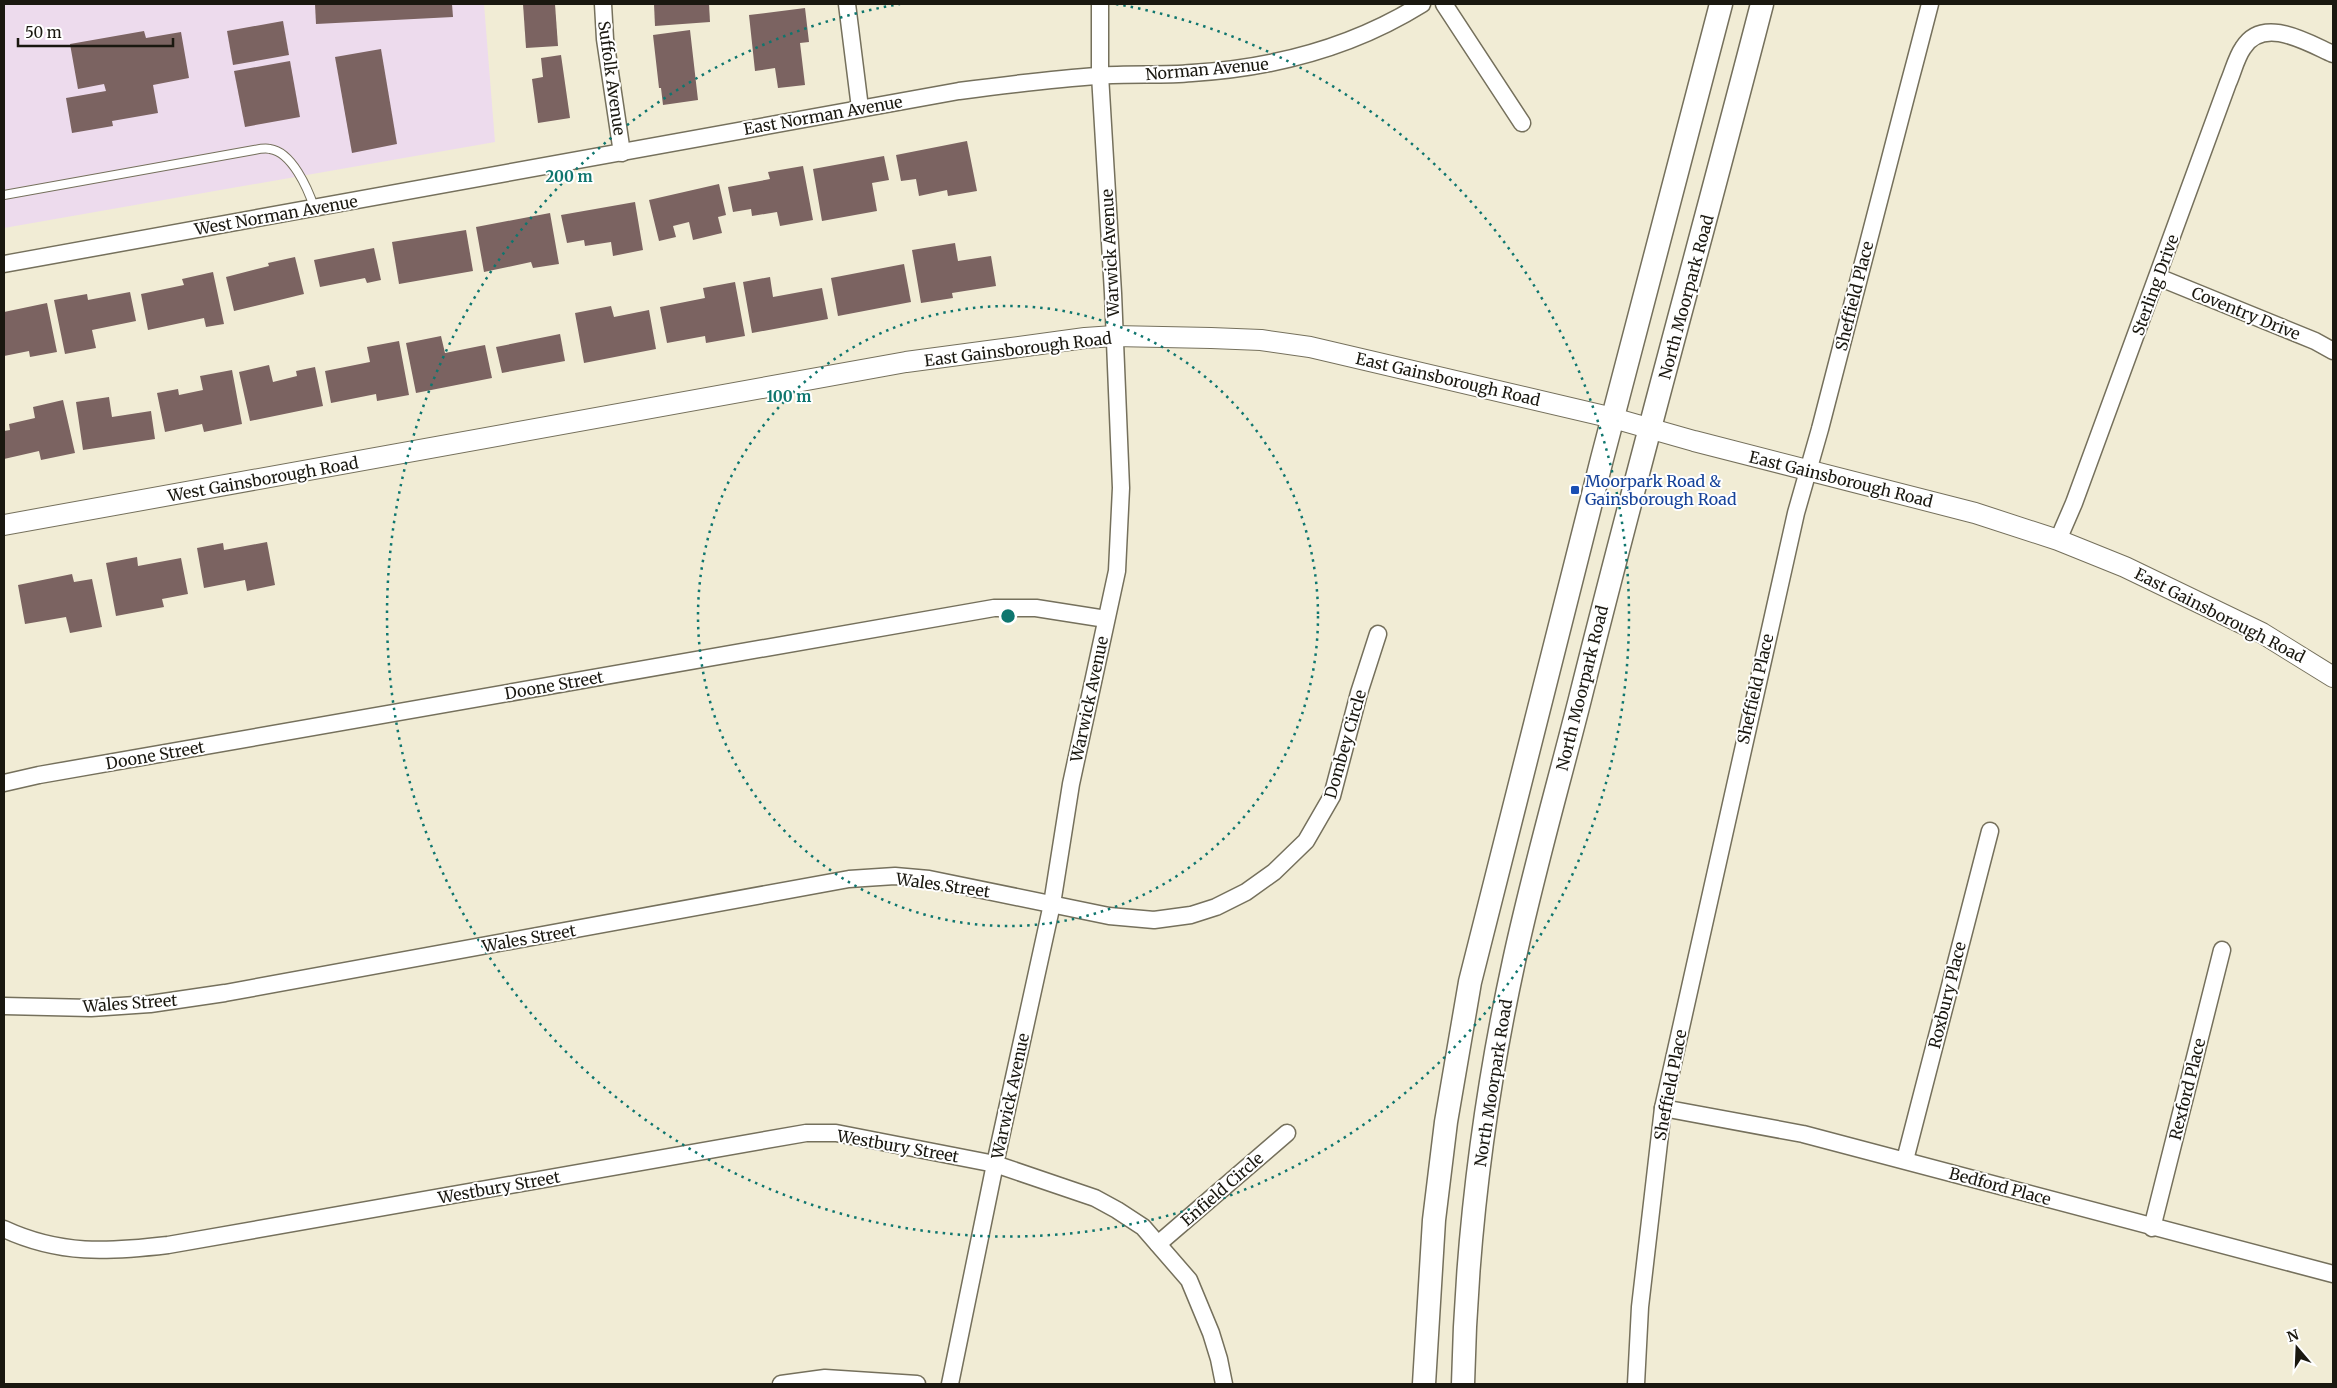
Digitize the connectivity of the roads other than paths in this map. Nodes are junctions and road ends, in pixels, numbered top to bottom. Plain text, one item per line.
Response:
1 (603, 4) edge
2 (847, 4) edge
3 (1100, 4) edge
4 (1422, 4) edge
5 (1444, 4) edge
6 (1721, 4) edge
7 (1762, 4) edge
8 (1930, 4) edge
9 (2333, 54) edge
10 (1100, 76) junction
11 (860, 108) junction
12 (1522, 123) dead end
13 (622, 153) junction
14 (548, 166) joint
15 (4, 195) edge
16 (314, 208) junction
17 (4, 264) edge
18 (2158, 277) junction
19 (1114, 336) junction
20 (2333, 351) edge
21 (1613, 418) junction
22 (1650, 428) junction
23 (522, 433) joint
24 (1807, 470) junction
25 (4, 525) edge
26 (2058, 540) junction
27 (1106, 619) junction
28 (1378, 634) dead end
29 (2333, 677) edge
30 (4, 783) edge
31 (1990, 831) dead end
32 (1052, 904) junction
33 (2222, 950) dead end
34 (4, 1006) edge
35 (1664, 1108) junction
36 (1287, 1133) dead end
37 (1905, 1160) junction
38 (995, 1164) junction
39 (2152, 1228) junction
40 (4, 1229) edge
41 (1158, 1244) junction
42 (2333, 1274) edge
43 (781, 1384) edge
44 (917, 1384) edge
45 (950, 1384) edge
46 (1224, 1384) edge
47 (1424, 1384) edge
48 (1463, 1384) edge
49 (1636, 1384) edge

1 - 13 street, Suffolk Avenue
2 - 11 street
3 - 10 street, Warwick Avenue
4 - 10 street, Norman Avenue
5 - 12 street
6 - 21 main road
7 - 22 main road, North Moorpark Road
8 - 24 street, Sheffield Place
9 - 18 street, Sterling Drive
10 - 11 street, East Norman Avenue
10 - 19 street, Warwick Avenue
11 - 13 street, East Norman Avenue
13 - 14 street, East Norman Avenue
14 - 16 street, West Norman Avenue
15 - 16 lane
16 - 17 street, West Norman Avenue
18 - 20 street, Coventry Drive
18 - 26 street, Sterling Drive
19 - 21 street, East Gainsborough Road
19 - 23 street, East Gainsborough Road
19 - 27 street, Warwick Avenue
21 - 22 street, East Gainsborough Road
21 - 47 main road
22 - 24 street, East Gainsborough Road
22 - 48 main road, North Moorpark Road
23 - 25 street, West Gainsborough Road
24 - 26 street, East Gainsborough Road
24 - 35 street, Sheffield Place
26 - 29 street, East Gainsborough Road
27 - 30 street, Doone Street
27 - 32 street, Warwick Avenue
28 - 32 street, Dombey Circle
31 - 37 street, Roxbury Place
32 - 34 street, Wales Street
32 - 38 street, Warwick Avenue
33 - 39 street, Rexford Place
35 - 37 street, Bedford Place
35 - 49 street, Sheffield Place
36 - 41 street, Enfield Circle
37 - 39 street, Bedford Place
38 - 40 street, Westbury Street
38 - 41 street, Westbury Street
38 - 45 street, Warwick Avenue
39 - 42 street, Bedford Place
41 - 46 street, Westbury Street
43 - 44 street

